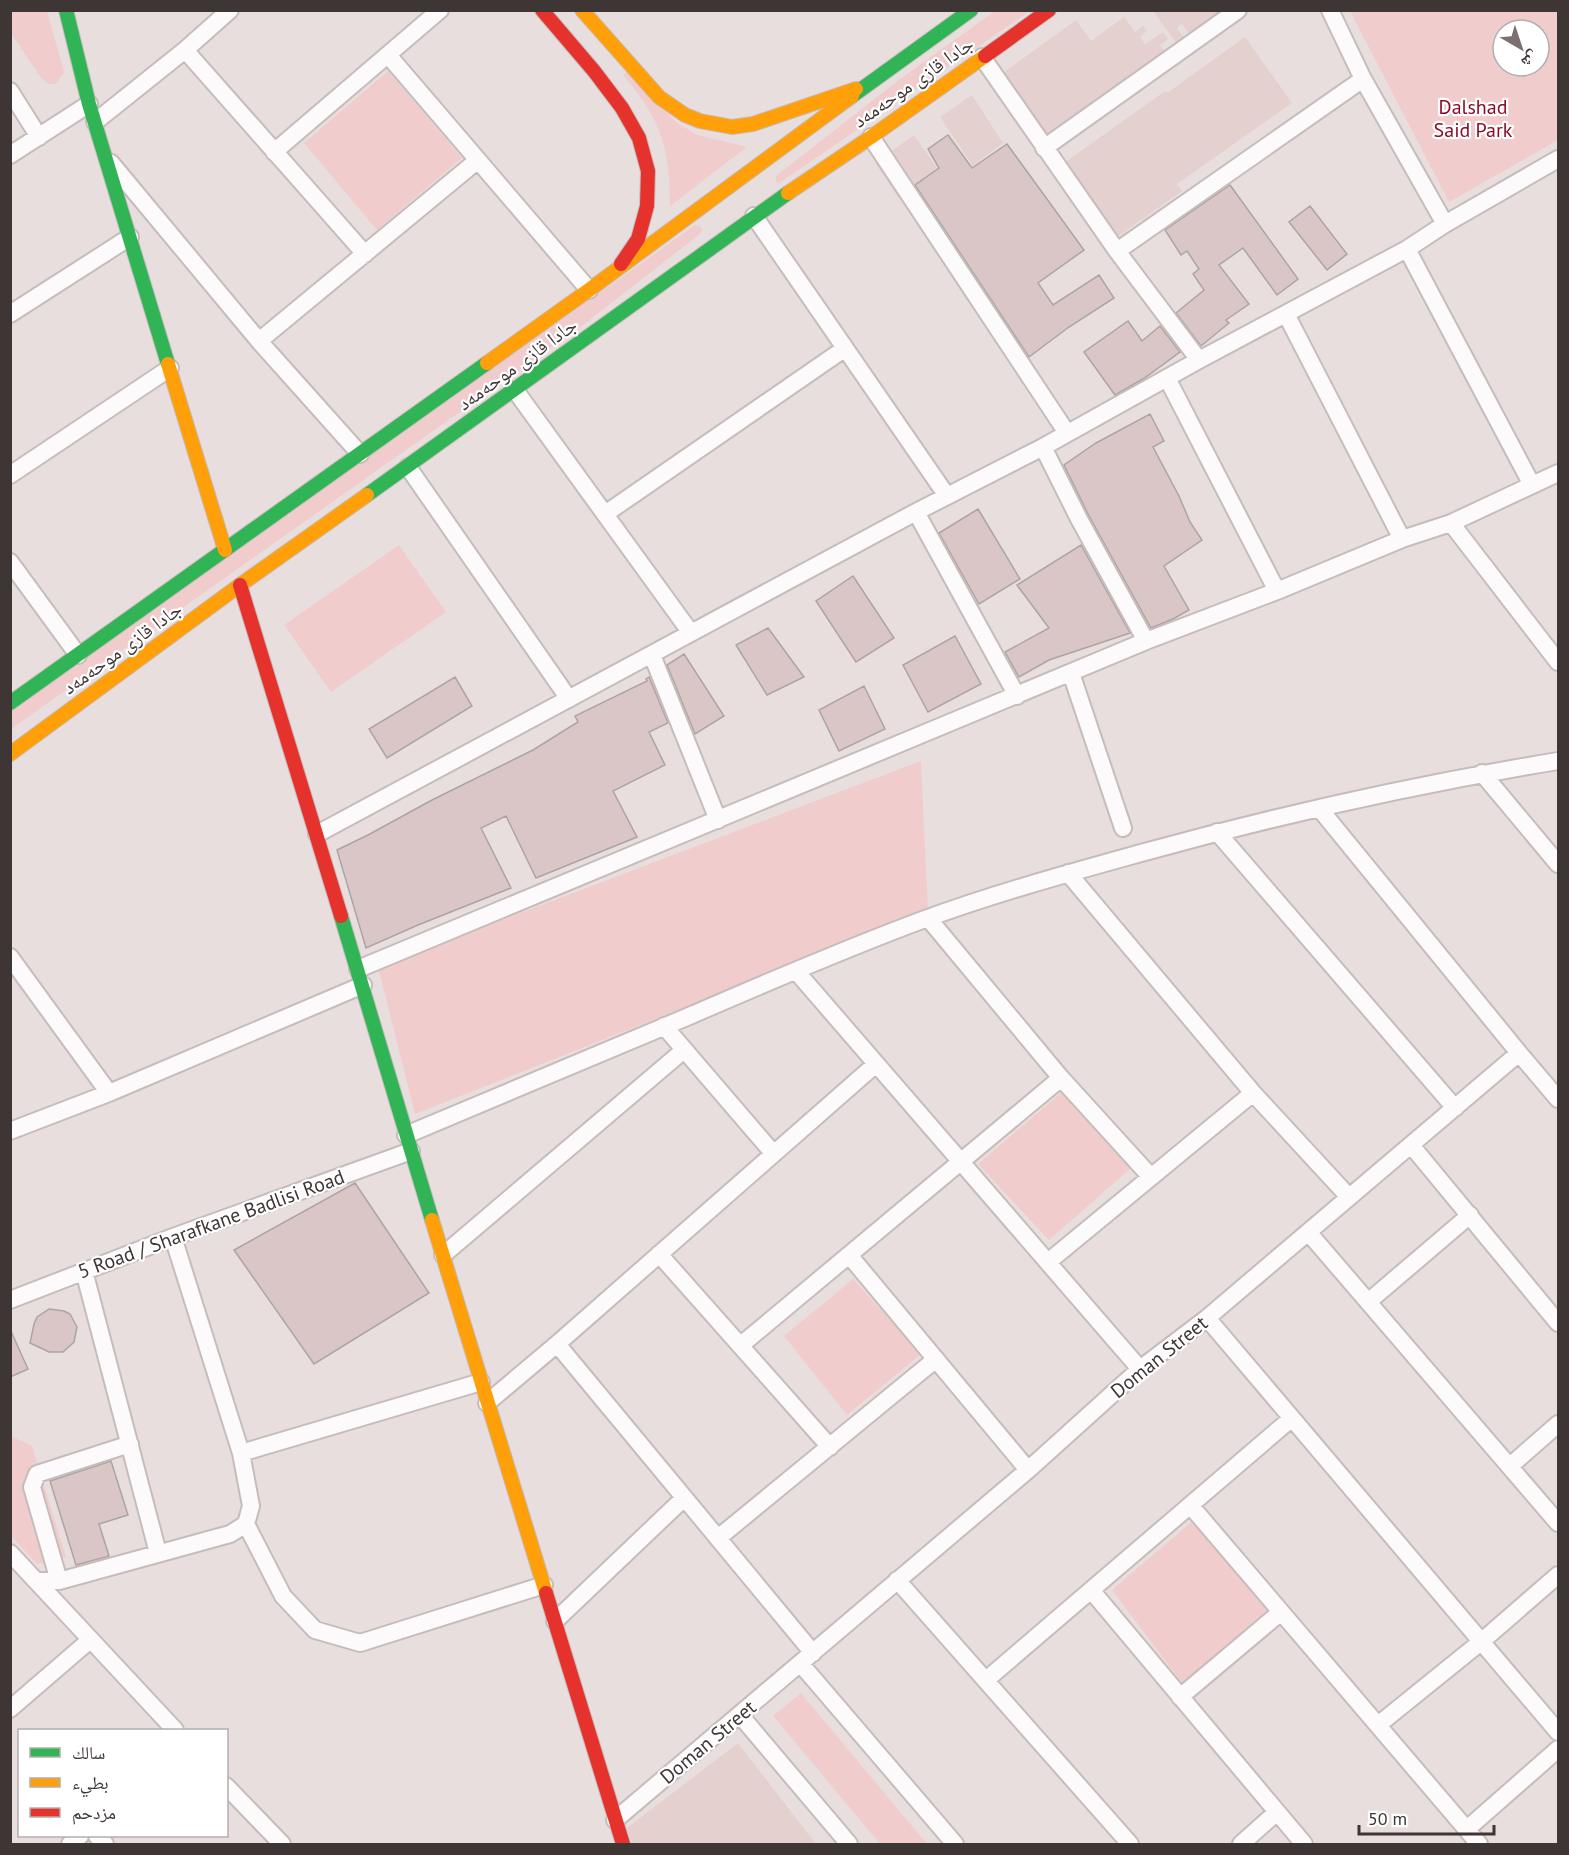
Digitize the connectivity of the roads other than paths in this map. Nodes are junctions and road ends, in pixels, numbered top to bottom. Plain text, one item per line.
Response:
1 (66, 10) edge
2 (230, 10) edge
3 (440, 10) edge
4 (542, 10) edge
5 (582, 10) edge
6 (971, 10) edge
7 (1049, 10) edge
8 (1238, 10) edge
9 (1330, 10) edge
10 (185, 50) junction
11 (388, 55) junction
12 (982, 57) junction
13 (605, 61) junction
14 (1363, 79) junction
15 (867, 85) junction
16 (10, 91) edge
17 (89, 104) junction
18 (95, 122) junction
19 (39, 137) junction
20 (871, 137) junction
21 (1044, 148) junction
22 (274, 152) junction
23 (10, 155) edge
24 (105, 156) junction
25 (478, 159) junction
26 (1558, 159) edge
27 (697, 210) junction
28 (754, 216) junction
29 (1445, 224) junction
30 (718, 230) junction
31 (130, 237) junction
32 (1407, 249) junction
33 (1117, 251) junction
34 (365, 254) junction
35 (619, 268) junction
36 (589, 290) junction
37 (12, 310) edge
38 (1286, 314) junction
39 (260, 341) junction
40 (844, 349) junction
41 (1199, 360) junction
42 (170, 368) junction
43 (1167, 378) junction
44 (515, 390) junction
45 (1067, 434) junction
46 (1043, 447) junction
47 (360, 454) junction
48 (408, 466) junction
49 (1558, 473) edge
50 (10, 475) edge
51 (1532, 485) junction
52 (947, 496) junction
53 (916, 512) junction
54 (605, 514) junction
55 (1451, 523) junction
56 (1402, 539) junction
57 (225, 550) junction
58 (10, 562) edge
59 (240, 585) junction
60 (1277, 591) junction
61 (691, 633) junction
62 (1146, 641) junction
63 (78, 655) junction
64 (652, 655) junction
65 (1558, 662) edge
66 (1071, 674) junction
67 (1017, 696) junction
68 (569, 699) junction
69 (10, 703) edge
70 (10, 754) edge
71 (1558, 761) edge
72 (1482, 773) junction
73 (1319, 808) junction
74 (718, 820) junction
75 (1123, 828) dead end
76 (1217, 832) junction
77 (317, 834) junction
78 (1558, 864) edge
79 (1068, 873) junction
80 (928, 918) junction
81 (10, 957) edge
82 (358, 969) junction
83 (795, 971) junction
84 (363, 986) junction
85 (664, 1026) junction
86 (684, 1050) junction
87 (1519, 1053) junction
88 (876, 1064) junction
89 (1061, 1078) junction
90 (109, 1093) junction
91 (1253, 1093) junction
92 (1558, 1099) edge
93 (1455, 1108) junction
94 (10, 1131) edge
95 (409, 1143) junction
96 (1411, 1144) junction
97 (773, 1153) junction
98 (960, 1161) junction
99 (1151, 1177) junction
100 (1349, 1197) junction
101 (1470, 1215) junction
102 (1308, 1232) junction
103 (173, 1237) junction
104 (659, 1254) junction
105 (443, 1255) junction
106 (849, 1255) junction
107 (1048, 1262) junction
108 (84, 1271) junction
109 (10, 1299) edge
110 (1368, 1302) junction
111 (1207, 1318) junction
112 (1558, 1323) edge
113 (556, 1344) junction
114 (741, 1346) junction
115 (936, 1359) junction
116 (1140, 1369) junction
117 (481, 1382) junction
118 (487, 1403) junction
119 (1292, 1418) junction
120 (1558, 1424) edge
121 (130, 1444) junction
122 (830, 1446) junction
123 (241, 1453) junction
124 (1510, 1466) junction
125 (1028, 1470) junction
126 (684, 1498) junction
127 (1190, 1505) junction
128 (1558, 1523) edge
129 (246, 1524) junction
130 (718, 1538) junction
131 (158, 1552) junction
132 (10, 1553) edge
133 (1558, 1575) edge
134 (37, 1581) junction
135 (60, 1581) junction
136 (897, 1581) junction
137 (544, 1585) junction
138 (1091, 1590) junction
139 (1281, 1612) junction
140 (555, 1621) junction
141 (90, 1640) junction
142 (1482, 1641) junction
143 (806, 1658) junction
144 (986, 1680) junction
145 (1180, 1697) junction
146 (10, 1709) edge
147 (740, 1714) junction
148 (1378, 1725) junction
149 (173, 1729) edge
150 (1558, 1732) edge
151 (1558, 1749) edge
152 (228, 1788) edge
153 (1278, 1812) junction
154 (615, 1820) junction
155 (1467, 1829) junction
156 (282, 1845) edge
157 (623, 1845) edge
158 (849, 1845) edge
159 (955, 1845) edge
160 (1130, 1845) edge
161 (1240, 1845) edge
162 (1304, 1845) edge
163 (1479, 1845) edge

1 - 17 street
2 - 10 street
3 - 11 street
4 - 13 street
5 - 13 street
6 - 15 street, جادا قازی موحەمەد
7 - 12 street, جادا قازی موحەمەد
8 - 21 street
9 - 14 street
10 - 18 street
10 - 22 street
11 - 22 street
11 - 25 street
12 - 20 street, جادا قازی موحەمەد
12 - 21 street
13 - 15 street
13 - 35 street
14 - 29 street
14 - 33 street
15 - 27 street, جادا قازی موحەمەد
16 - 19 street
17 - 18 street
17 - 19 street
18 - 24 street
19 - 23 street
20 - 28 street, جادا قازی موحەمەد
20 - 45 street
21 - 33 street
22 - 34 street
24 - 31 street
24 - 39 street
25 - 34 street
25 - 36 street
26 - 29 street
27 - 30 street
27 - 35 street, جادا قازی موحەمەد
28 - 30 street, جادا قازی موحەمەد
28 - 40 street
29 - 32 street
30 - 44 street, جادا قازی موحەمەد
31 - 37 street
31 - 42 street
32 - 38 street
32 - 51 street
33 - 41 street
34 - 39 street
35 - 36 street, جادا قازی موحەمەد
36 - 47 street, جادا قازی موحەمەد
38 - 41 street
38 - 56 street
39 - 47 street
40 - 52 street
40 - 54 street
41 - 43 street
42 - 50 street
42 - 57 street
43 - 45 street
43 - 60 street
44 - 48 street, جادا قازی موحەمەد
44 - 54 street
45 - 46 street
46 - 52 street
46 - 62 street
47 - 57 street, جادا قازی موحەمەد
48 - 59 street, جادا قازی موحەمەد
48 - 68 street
49 - 51 street
51 - 55 street
52 - 53 street
53 - 61 street
53 - 67 street
54 - 61 street
55 - 56 street
55 - 65 street
56 - 60 street
57 - 63 street, جادا قازی موحەمەد
58 - 63 street
59 - 70 street, جادا قازی موحەمەد
59 - 77 street
60 - 62 street
61 - 64 street
62 - 66 street
63 - 69 street, جادا قازی موحەمەد
64 - 68 street
64 - 74 street
66 - 67 street
66 - 75 street
67 - 74 street
68 - 77 street
71 - 72 street, 5 Road / Sharafkane Badlisi Road
72 - 73 street, 5 Road / Sharafkane Badlisi Road
72 - 78 street
73 - 76 street, 5 Road / Sharafkane Badlisi Road
73 - 87 street
74 - 82 street
76 - 79 street, 5 Road / Sharafkane Badlisi Road
76 - 93 street
77 - 82 street
79 - 80 street, 5 Road / Sharafkane Badlisi Road
79 - 91 street
80 - 83 street, 5 Road / Sharafkane Badlisi Road
80 - 89 street
81 - 90 street
82 - 84 street
83 - 85 street, 5 Road / Sharafkane Badlisi Road
83 - 88 street
84 - 90 street
84 - 95 street
85 - 86 street
85 - 95 street, 5 Road / Sharafkane Badlisi Road
86 - 97 street
86 - 105 street
87 - 92 street
87 - 93 street, Doman Street
88 - 97 street
88 - 98 street
89 - 98 street
89 - 99 street
90 - 94 street
91 - 99 street
91 - 100 street
93 - 96 street, Doman Street
95 - 103 street, 5 Road / Sharafkane Badlisi Road
95 - 105 street
96 - 100 street, Doman Street
96 - 101 street
97 - 104 street
98 - 106 street
98 - 107 street
99 - 107 street
100 - 102 street, Doman Street
101 - 110 street
101 - 112 street
102 - 110 street
102 - 111 street, Doman Street
103 - 108 street, 5 Road / Sharafkane Badlisi Road
103 - 123 street
104 - 113 street
104 - 114 street
105 - 117 street
106 - 114 street
106 - 115 street
107 - 116 street
108 - 109 street, 5 Road / Sharafkane Badlisi Road
108 - 121 street
110 - 124 street
111 - 116 street, Doman Street
111 - 119 street
113 - 118 street
113 - 126 street
114 - 122 street
115 - 122 street
115 - 125 street
116 - 125 street, Doman Street
117 - 118 street
117 - 123 street
118 - 137 street
119 - 127 street
119 - 142 street
120 - 124 street
121 - 131 street
121 - 135 street
122 - 130 street
123 - 129 street
124 - 128 street
125 - 136 street, Doman Street
126 - 130 street
126 - 140 street
127 - 138 street
127 - 139 street
129 - 131 street
129 - 137 street
130 - 143 street
131 - 135 street
132 - 134 street
133 - 142 street
134 - 135 street
134 - 141 street
136 - 143 street, Doman Street
136 - 144 street
137 - 140 street
138 - 144 street
138 - 145 street
139 - 145 street
139 - 148 street
140 - 154 street
141 - 146 street
141 - 149 street
142 - 148 street
142 - 150 street
143 - 147 street, Doman Street
143 - 159 street
144 - 160 street
145 - 153 street
147 - 154 street, Doman Street
147 - 158 street
148 - 155 street
151 - 155 street
152 - 156 street
153 - 161 street
153 - 162 street
154 - 157 street
155 - 163 street

